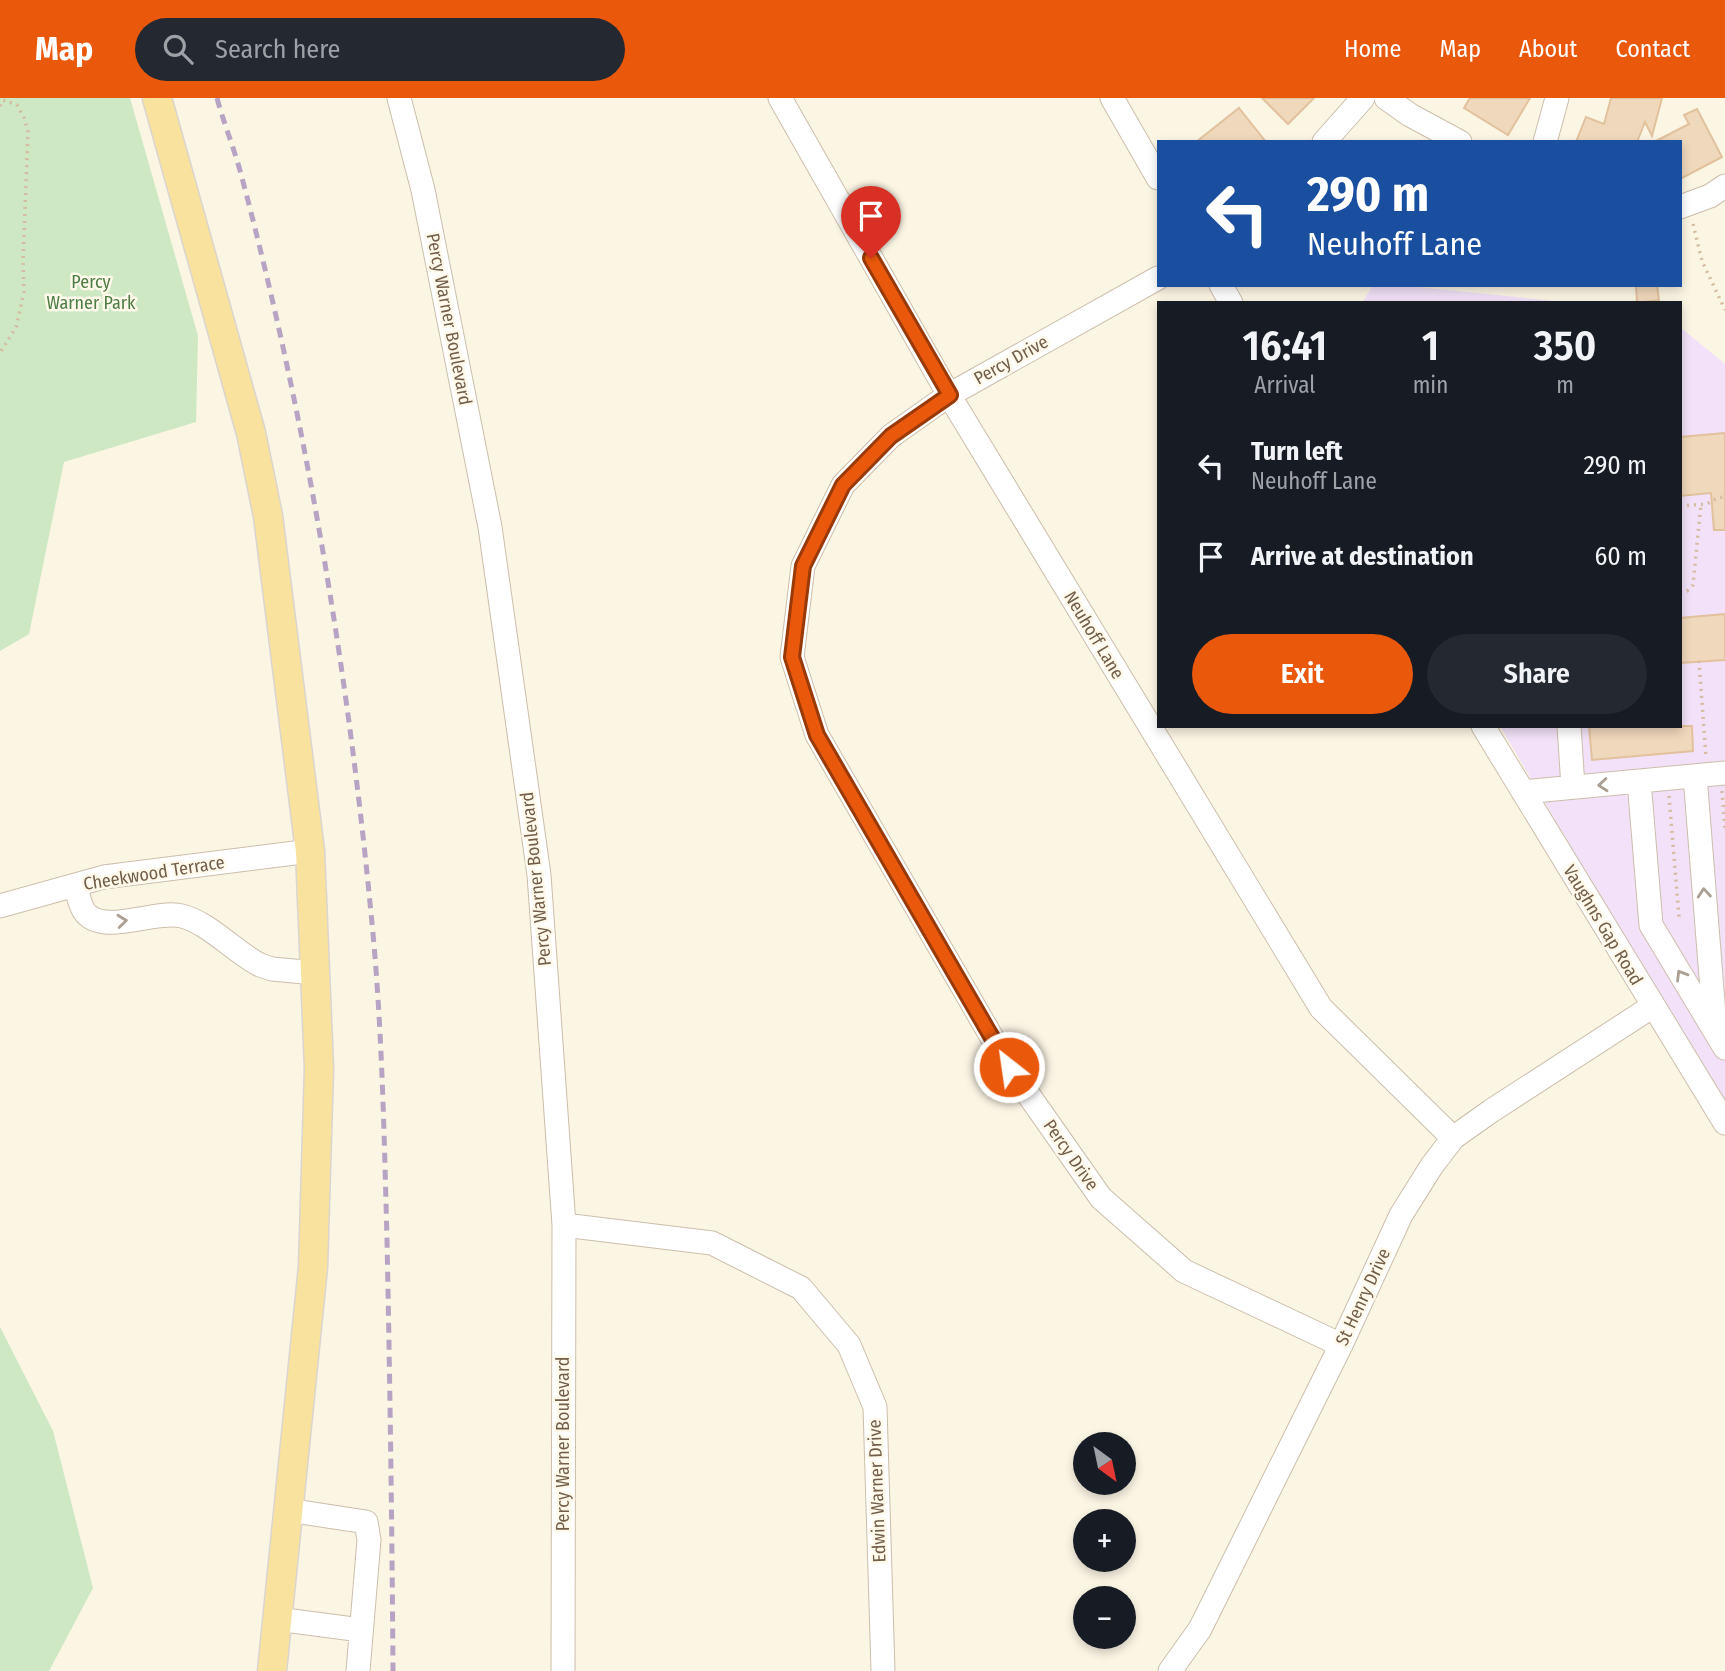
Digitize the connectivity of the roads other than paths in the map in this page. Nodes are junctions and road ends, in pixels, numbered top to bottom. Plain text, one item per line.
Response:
1 (157, 98) edge
2 (398, 98) edge
3 (780, 98) edge
4 (1112, 98) edge
5 (1363, 98) edge
6 (1386, 98) edge
7 (1557, 98) edge
8 (1326, 140) edge
9 (1456, 140) edge
10 (1546, 140) edge
11 (1157, 176) edge
12 (1725, 186) edge
13 (1684, 206) edge
14 (1157, 279) edge
15 (950, 395) junction
16 (1484, 728) edge
17 (1569, 728) edge
18 (1709, 771) edge
19 (1639, 781) junction
20 (1573, 787) junction
21 (1522, 792) junction
22 (310, 851) junction
23 (75, 885) junction
24 (0, 906) edge
25 (315, 973) junction
26 (1653, 1006) junction
27 (1721, 1041) edge
28 (1725, 1123) edge
29 (1453, 1138) junction
30 (564, 1225) junction
31 (1341, 1345) junction
32 (288, 1510) junction
33 (277, 1619) junction
34 (361, 1630) junction
35 (272, 1671) edge
36 (359, 1671) edge
37 (563, 1671) edge
38 (883, 1671) edge
39 (1170, 1671) edge

1 - 22 main road
2 - 30 street, Percy Warner Boulevard
3 - 15 street, Neuhoff Lane
4 - 11 street
5 - 8 street
6 - 9 street
7 - 10 street
12 - 13 street
14 - 15 street, Percy Drive
15 - 29 street, Neuhoff Lane
15 - 31 street, Percy Drive
16 - 21 street, Vaughns Gap Road
17 - 20 street
18 - 19 street
27 -> 18 street
19 -> 20 street
27 -> 19 street
20 - 21 street
21 - 26 street, Vaughns Gap Road
22 - 23 street, Cheekwood Terrace
22 - 25 main road
23 - 24 street, Cheekwood Terrace
23 -> 25 street
25 - 32 main road
26 - 28 street, Vaughns Gap Road
26 - 29 street, St Henry Drive
29 - 31 street, St Henry Drive
30 - 37 street, Percy Warner Boulevard
30 - 38 street, Edwin Warner Drive
31 - 39 street, St Henry Drive
32 - 33 main road
32 - 34 street
33 - 34 street
33 - 35 main road
34 - 36 street

